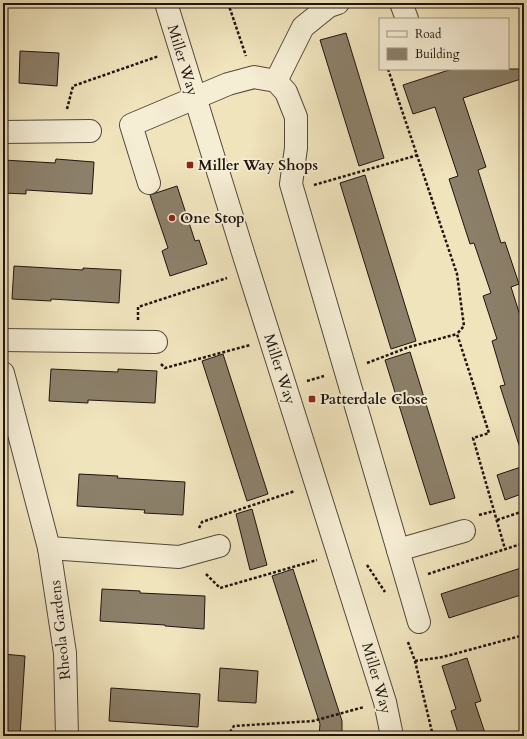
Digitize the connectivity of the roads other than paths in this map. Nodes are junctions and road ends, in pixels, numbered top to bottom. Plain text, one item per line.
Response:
1 (166, 3) edge
2 (338, 3) edge
3 (401, 3) edge
4 (407, 18) edge
5 (276, 81) junction
6 (195, 98) junction
7 (90, 131) dead end
8 (3, 132) edge
9 (149, 183) dead end
10 (3, 340) edge
11 (156, 342) dead end
12 (3, 373) edge
13 (464, 531) dead end
14 (219, 546) dead end
15 (49, 548) junction
16 (398, 550) junction
17 (413, 630) road end
18 (67, 736) edge
19 (392, 736) edge

1 - 6 street, Miller Way
2 - 5 street
3 - 4 street
5 - 6 street
5 - 16 street
6 - 9 street
6 - 19 street, Miller Way
7 - 8 street
10 - 11 street
12 - 15 street, Rheola Gardens
13 - 16 street
14 - 15 street
15 - 18 street, Rheola Gardens
16 - 17 street

